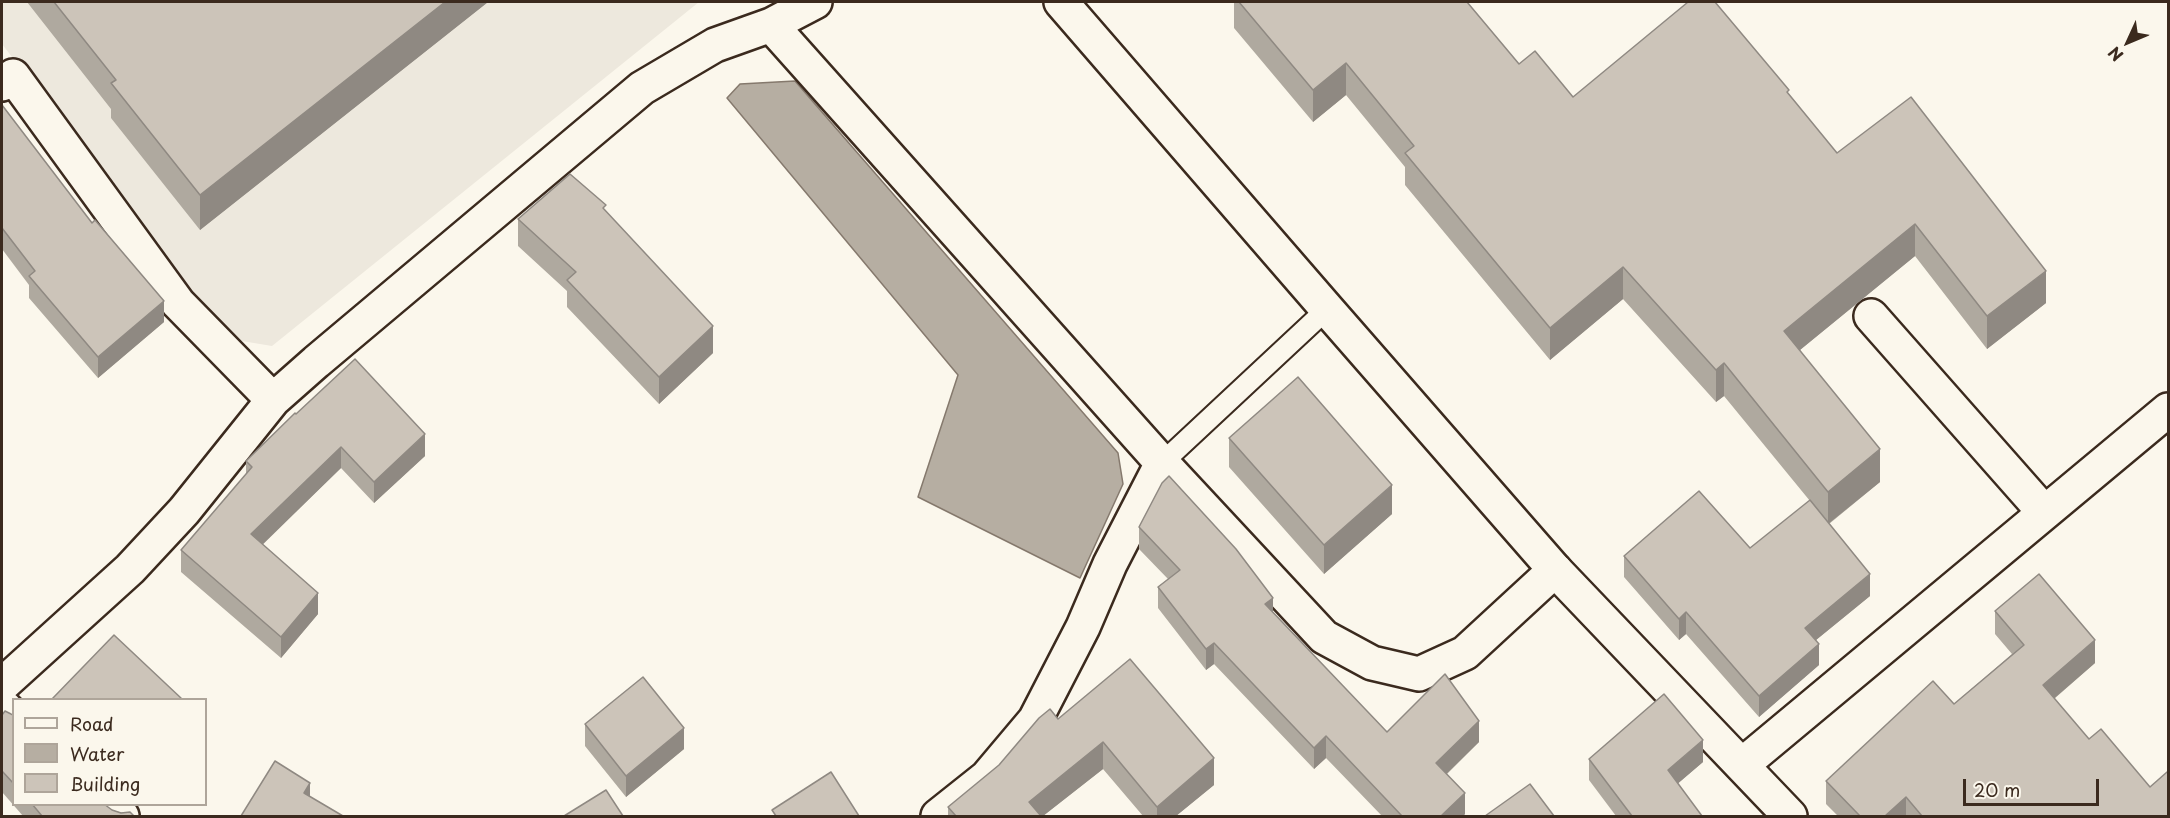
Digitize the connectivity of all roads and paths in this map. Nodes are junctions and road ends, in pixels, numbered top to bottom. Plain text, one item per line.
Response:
1 (815, 2) edge
2 (1061, 2) edge
3 (771, 25) junction
4 (2, 84) edge
5 (1327, 309) junction
6 (1871, 316) dead end
7 (273, 400) junction
8 (2169, 410) edge
9 (1162, 463) junction
10 (2044, 512) junction
11 (1555, 570) junction
12 (2, 685) edge
13 (1742, 765) junction
14 (108, 806) edge
15 (122, 816) edge
16 (938, 816) edge
17 (1790, 816) edge

1 - 3 street
2 - 5 street
3 - 7 street
3 - 9 street
4 - 7 street
5 - 9 lane
5 - 11 street
6 - 10 street
7 - 12 street
8 - 10 street
9 - 11 street
9 - 16 street
10 - 13 street
11 - 13 street
13 - 17 street
14 - 15 street

